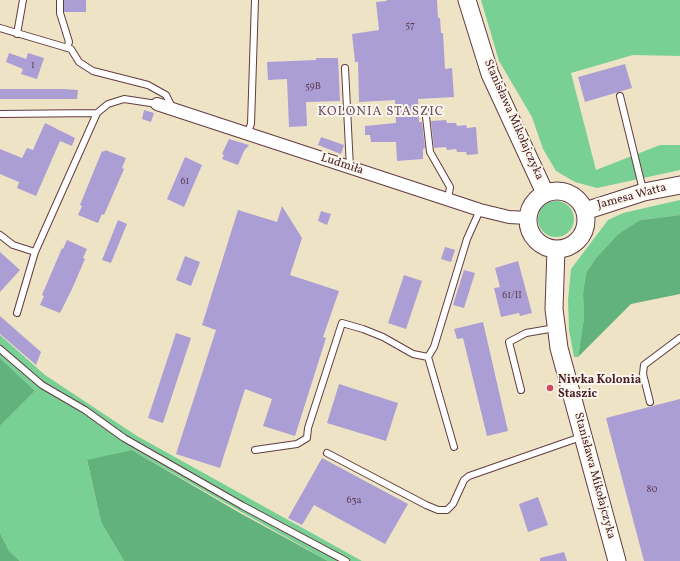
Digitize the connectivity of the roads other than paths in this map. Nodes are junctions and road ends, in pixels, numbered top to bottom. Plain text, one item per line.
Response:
1 (23, 0) edge
2 (60, 0) edge
3 (255, 0) edge
4 (466, 0) edge
5 (0, 28) edge
6 (17, 34) junction
7 (67, 48) junction
8 (345, 68) dead end
9 (620, 96) dead end
10 (157, 104) joint
11 (425, 108) dead end
12 (174, 110) junction
13 (97, 113) junction
14 (0, 114) edge
15 (248, 134) junction
16 (350, 168) junction
17 (680, 185) edge
18 (644, 192) junction
19 (545, 193) junction
20 (448, 199) junction
21 (480, 210) junction
22 (585, 211) junction
23 (528, 218) junction
24 (0, 235) edge
25 (556, 249) junction
26 (35, 252) junction
27 (17, 313) dead end
28 (555, 328) junction
29 (680, 338) edge
30 (0, 349) edge
31 (428, 356) junction
32 (521, 390) dead end
33 (650, 402) dead end
34 (583, 436) junction
35 (454, 447) dead end
36 (254, 450) dead end
37 (327, 453) dead end
38 (346, 561) edge
39 (617, 561) edge

1 - 6 lane
2 - 7 lane
3 - 15 lane
4 - 19 street, Stanisława Mikołajczyka
5 - 6 lane
6 - 7 lane
7 - 12 lane
8 - 16 lane
9 - 18 lane
10 - 12 street, Ludmiła
10 - 13 lane
11 - 20 lane
12 - 15 street, Ludmiła
13 - 14 lane
13 - 26 lane
15 - 16 street, Ludmiła
16 - 20 street, Ludmiła
17 - 18 street, Jamesa Watta
18 - 22 street, Jamesa Watta
19 - 22 street
19 - 23 street
20 - 21 street, Ludmiła
21 - 23 street, Ludmiła
21 - 31 lane
22 - 25 street
23 - 25 street
24 - 26 lane
25 - 28 street, Stanisława Mikołajczyka
26 - 27 lane
28 - 32 lane
28 - 34 street, Stanisława Mikołajczyka
29 - 33 lane
30 - 38 lane
31 - 35 lane
31 - 36 lane
34 - 37 lane
34 - 39 street, Stanisława Mikołajczyka

